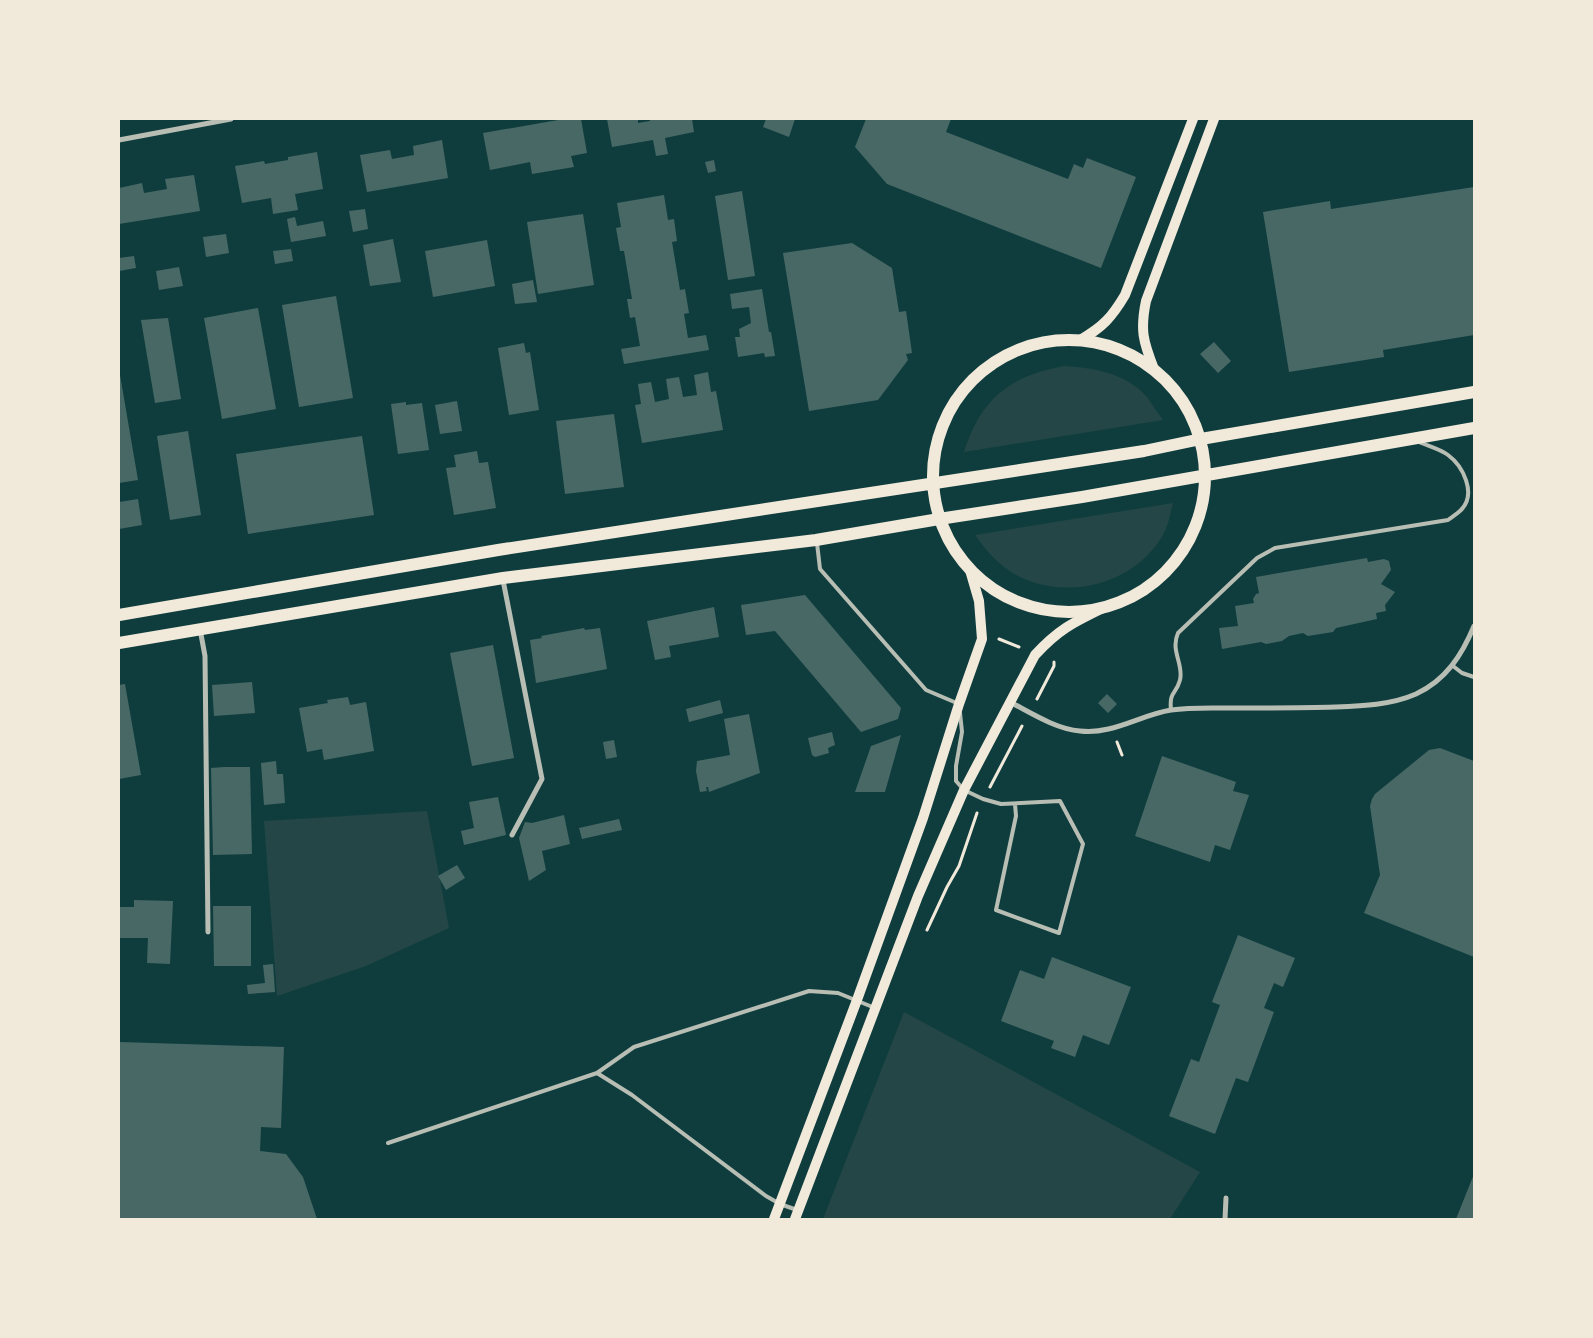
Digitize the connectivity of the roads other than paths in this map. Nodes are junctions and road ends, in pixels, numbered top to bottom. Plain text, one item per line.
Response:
1 (231, 119) edge
2 (1193, 119) edge
3 (1214, 119) edge
4 (119, 140) edge
5 (1080, 340) junction
6 (1154, 368) junction
7 (1474, 392) edge
8 (1474, 428) edge
9 (1201, 439) junction
10 (1412, 440) junction
11 (1206, 475) junction
12 (932, 483) junction
13 (939, 519) junction
14 (816, 540) junction
15 (970, 570) junction
16 (503, 578) junction
17 (1103, 608) junction
18 (119, 615) edge
19 (1474, 626) edge
20 (200, 629) junction
21 (119, 643) edge
22 (1453, 666) junction
23 (1474, 677) edge
24 (1010, 702) junction
25 (959, 704) junction
26 (1171, 710) junction
27 (964, 790) junction
28 (1015, 804) junction
29 (512, 835) dead end
30 (208, 932) dead end
31 (857, 1000) junction
32 (876, 1008) junction
33 (597, 1073) junction
34 (388, 1143) dead end
35 (1226, 1198) dead end
36 (780, 1204) junction
37 (796, 1215) edge
38 (774, 1219) edge
39 (1225, 1219) edge

1 - 4 street
2 - 5 main road
3 - 6 main road
5 - 6 main road
5 - 12 main road
6 - 9 main road
7 - 9 main road
8 - 10 main road
9 - 11 main road
9 - 12 main road
10 - 11 main road
10 - 26 lane
11 - 13 main road
11 - 17 main road
12 - 13 main road
12 - 18 main road
13 - 14 main road
13 - 15 main road
14 - 16 main road
14 - 25 lane
15 - 17 main road
15 - 25 main road
16 - 20 main road
16 - 29 street
17 - 24 main road
19 - 22 street
20 - 21 main road
20 - 30 street
22 - 23 lane
22 - 26 street
24 - 26 street
24 - 27 main road
25 - 27 lane
25 - 31 main road
27 - 28 lane
27 - 32 main road
28 - 28 lane
31 - 32 lane
31 - 33 lane
31 - 36 main road
32 - 37 main road
33 - 34 lane
33 - 36 lane
35 - 39 street
36 - 37 lane
36 - 38 main road

